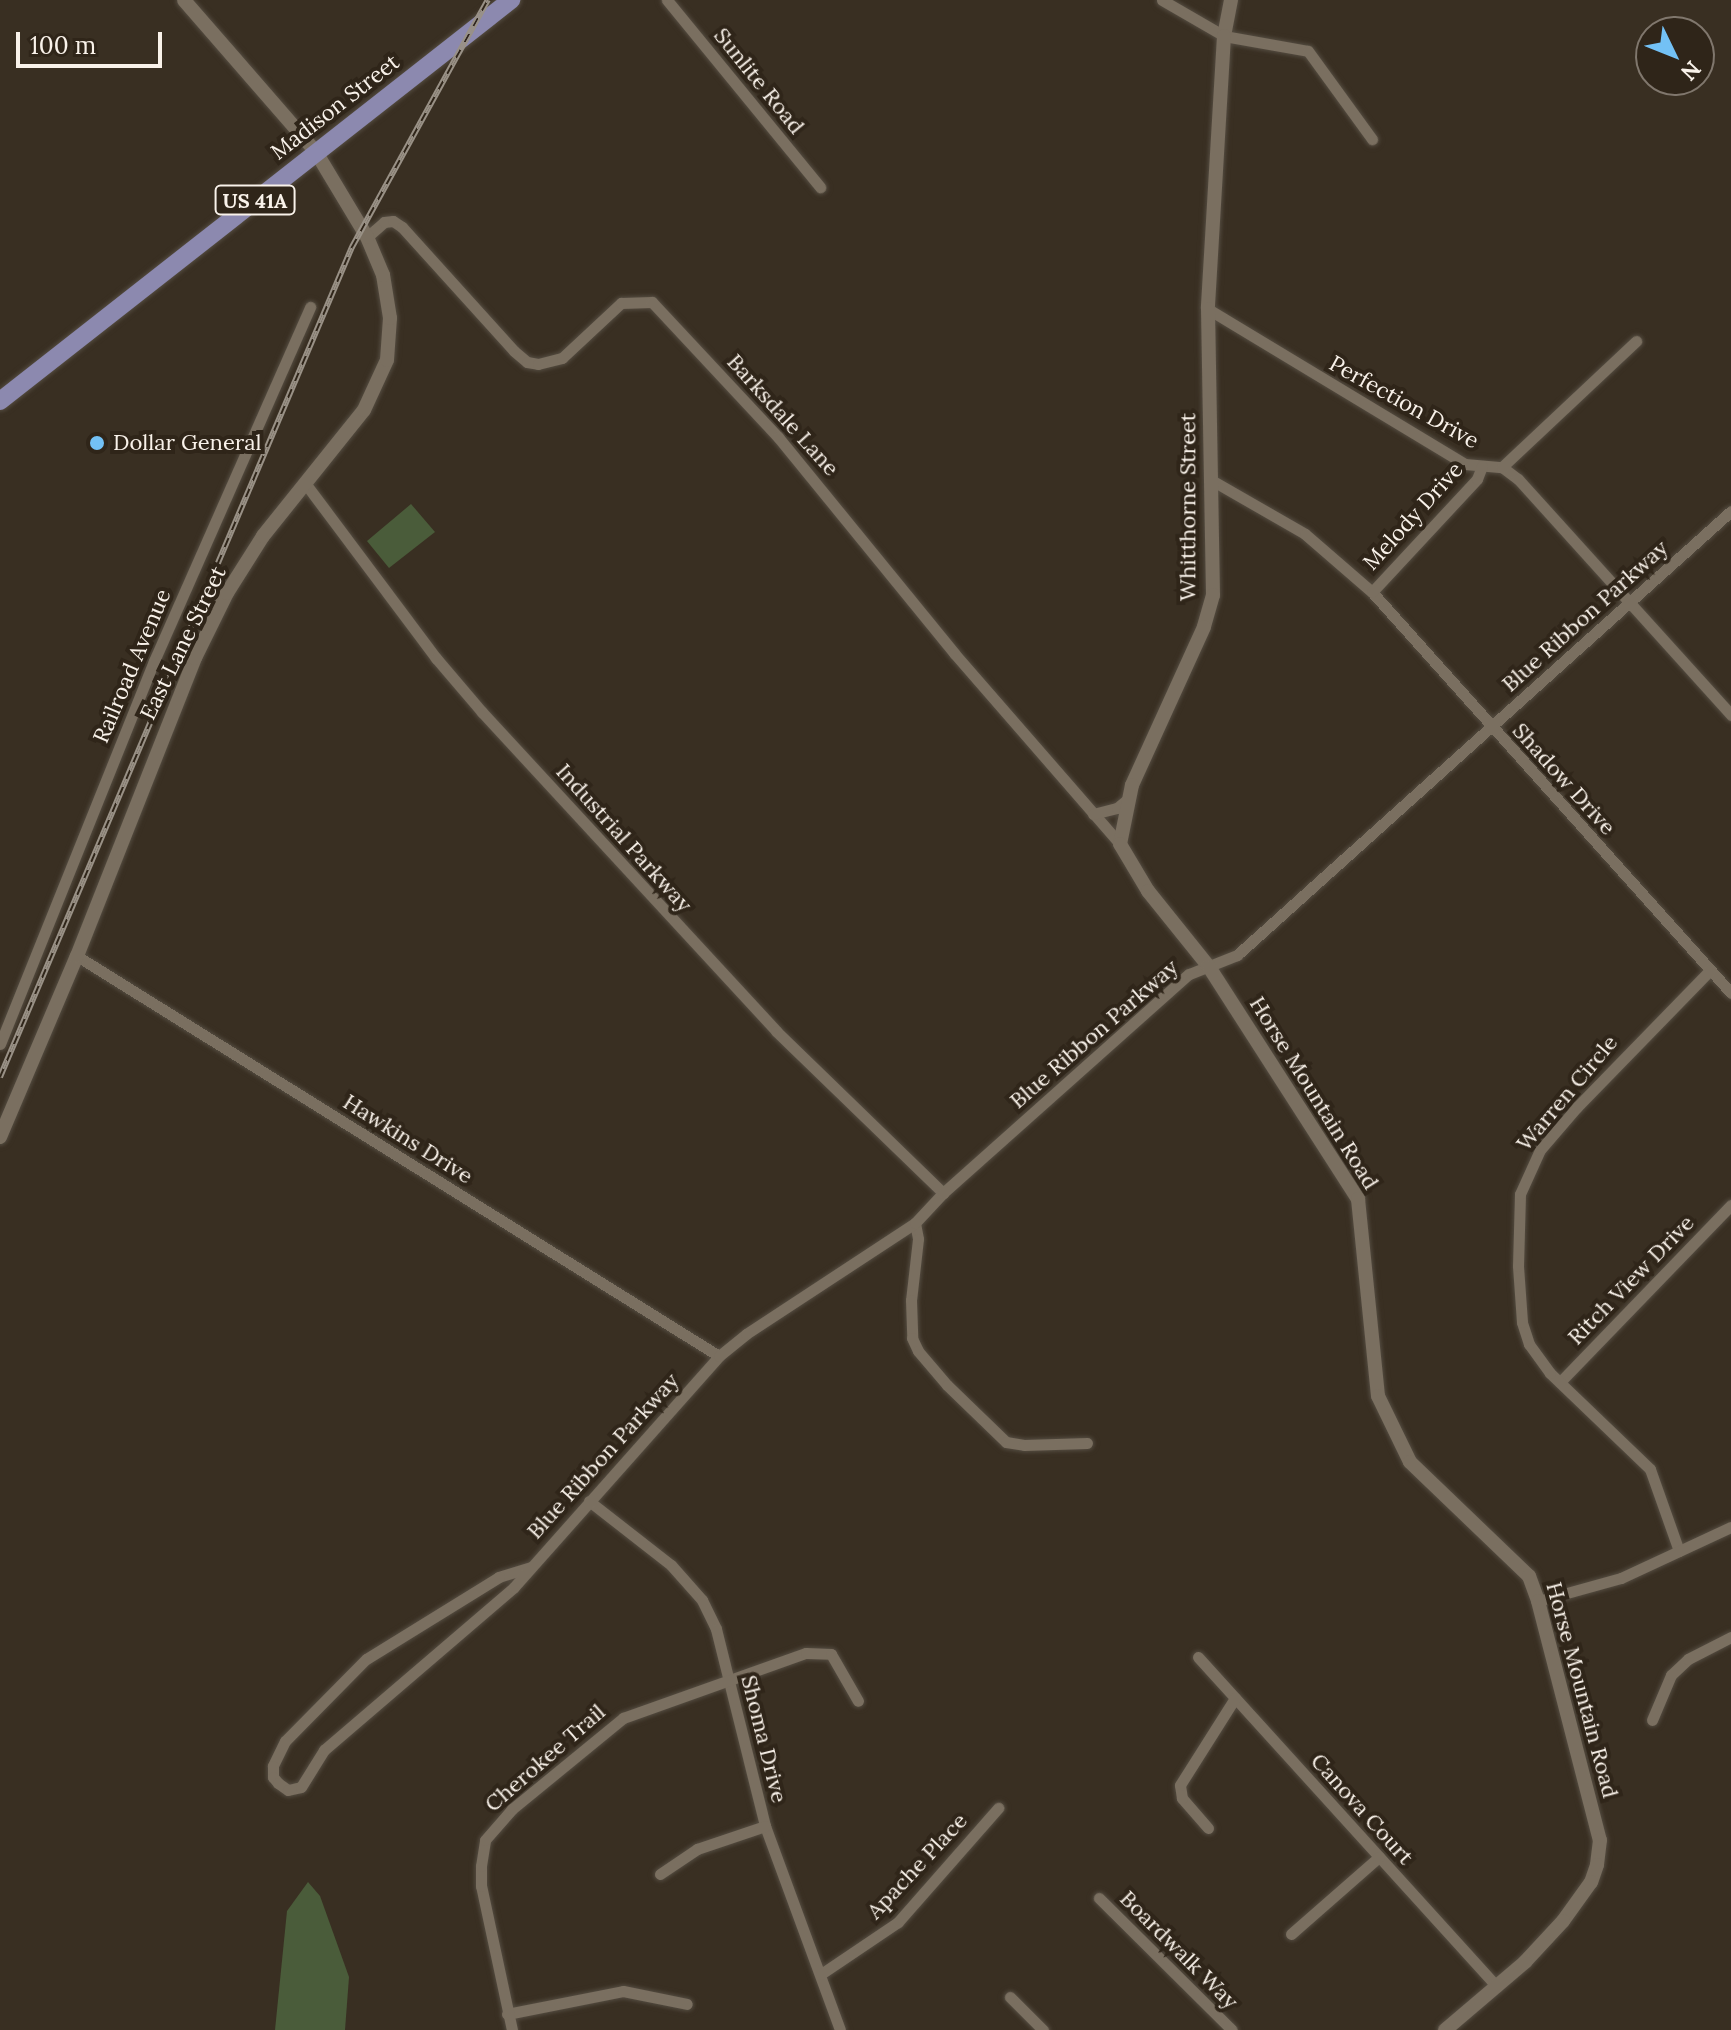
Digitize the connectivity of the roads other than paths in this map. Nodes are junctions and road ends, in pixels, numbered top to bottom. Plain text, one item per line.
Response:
1 (184, 0) edge
2 (511, 0) edge
3 (667, 0) edge
4 (1162, 0) edge
5 (1231, 0) edge
6 (1224, 36) junction
7 (1372, 139) dead end
8 (316, 152) junction
9 (820, 187) dead end
10 (367, 237) junction
11 (310, 307) dead end
12 (1208, 309) junction
13 (1636, 341) dead end
14 (0, 401) edge
15 (1482, 466) junction
16 (1502, 467) junction
17 (1213, 481) junction
18 (305, 483) junction
19 (1731, 511) edge
20 (1372, 592) junction
21 (1630, 602) junction
22 (1731, 715) edge
23 (1491, 728) junction
24 (1129, 798) junction
25 (1093, 814) junction
26 (1120, 844) junction
27 (77, 956) junction
28 (1209, 967) junction
29 (1710, 970) junction
30 (1731, 993) edge
31 (0, 1044) edge
32 (0, 1137) edge
33 (943, 1193) junction
34 (1731, 1205) edge
35 (915, 1223) junction
36 (719, 1356) junction
37 (1560, 1382) junction
38 (1087, 1443) dead end
39 (589, 1501) junction
40 (1731, 1527) edge
41 (1679, 1551) junction
42 (531, 1567) junction
43 (1538, 1601) junction
44 (1731, 1637) edge
45 (1198, 1657) dead end
46 (727, 1680) junction
47 (1235, 1698) junction
48 (858, 1701) dead end
49 (1652, 1720) dead end
50 (998, 1808) dead end
51 (765, 1826) junction
52 (1208, 1828) dead end
53 (1379, 1857) junction
54 (660, 1874) dead end
55 (1099, 1898) dead end
56 (1291, 1934) dead end
57 (821, 1974) junction
58 (1497, 1987) junction
59 (1010, 1997) dead end
60 (687, 2004) dead end
61 (507, 2014) junction
62 (512, 2030) edge
63 (840, 2030) edge
64 (1043, 2030) edge
65 (1232, 2030) edge
66 (1445, 2030) edge

1 - 8 street, East Lane Street
2 - 8 main road, Madison Street / US 41A
3 - 9 street, Sunlite Road
4 - 6 street
5 - 6 street, Whitthorne Street
6 - 7 street
6 - 12 street, Whitthorne Street
8 - 10 street, East Lane Street
8 - 14 main road, Madison Street / US 41A
10 - 18 street, East Lane Street
10 - 25 street, Barksdale Lane
11 - 31 street, Railroad Avenue
12 - 15 street, Perfection Drive
12 - 17 street, Whitthorne Street
13 - 16 street
15 - 16 street, Perfection Drive
15 - 20 street, Melody Drive
16 - 21 street
17 - 20 street, Shadow Drive
17 - 24 street, Whitthorne Street
18 - 27 street, East Lane Street
18 - 33 street, Industrial Parkway
19 - 21 street, Blue Ribbon Parkway
20 - 23 street, Shadow Drive
21 - 22 street
21 - 23 street, Blue Ribbon Parkway
23 - 28 street, Blue Ribbon Parkway
23 - 29 street, Shadow Drive
24 - 25 street
24 - 26 street, Whitthorne Street
25 - 26 street, Barksdale Lane
26 - 28 street
27 - 32 street, East Lane Street
27 - 36 street, Hawkins Drive
28 - 33 street, Blue Ribbon Parkway
28 - 43 street, Horse Mountain Road
29 - 30 street, Shadow Drive
29 - 37 street, Warren Circle
33 - 35 street, Blue Ribbon Parkway
34 - 37 street, Ritch View Drive
35 - 36 street, Blue Ribbon Parkway
35 - 38 street
36 - 39 street, Blue Ribbon Parkway
37 - 41 street, Warren Circle
39 - 42 street, Blue Ribbon Parkway
39 - 46 street, Shoma Drive
40 - 41 street
41 - 43 street
42 - 42 street, Blue Ribbon Parkway
43 - 58 street, Horse Mountain Road
44 - 49 street
45 - 47 street, Canova Court
46 - 48 street, Cherokee Trail
46 - 51 street, Shoma Drive
46 - 61 street, Cherokee Trail
47 - 52 street
47 - 53 street, Canova Court
50 - 57 street, Apache Place
51 - 54 street
51 - 57 street, Shoma Drive
53 - 56 street
53 - 58 street, Canova Court
55 - 65 street, Boardwalk Way
57 - 63 street, Shoma Drive
58 - 66 street, Horse Mountain Road
59 - 64 street
60 - 61 street
61 - 62 street, Cherokee Trail

